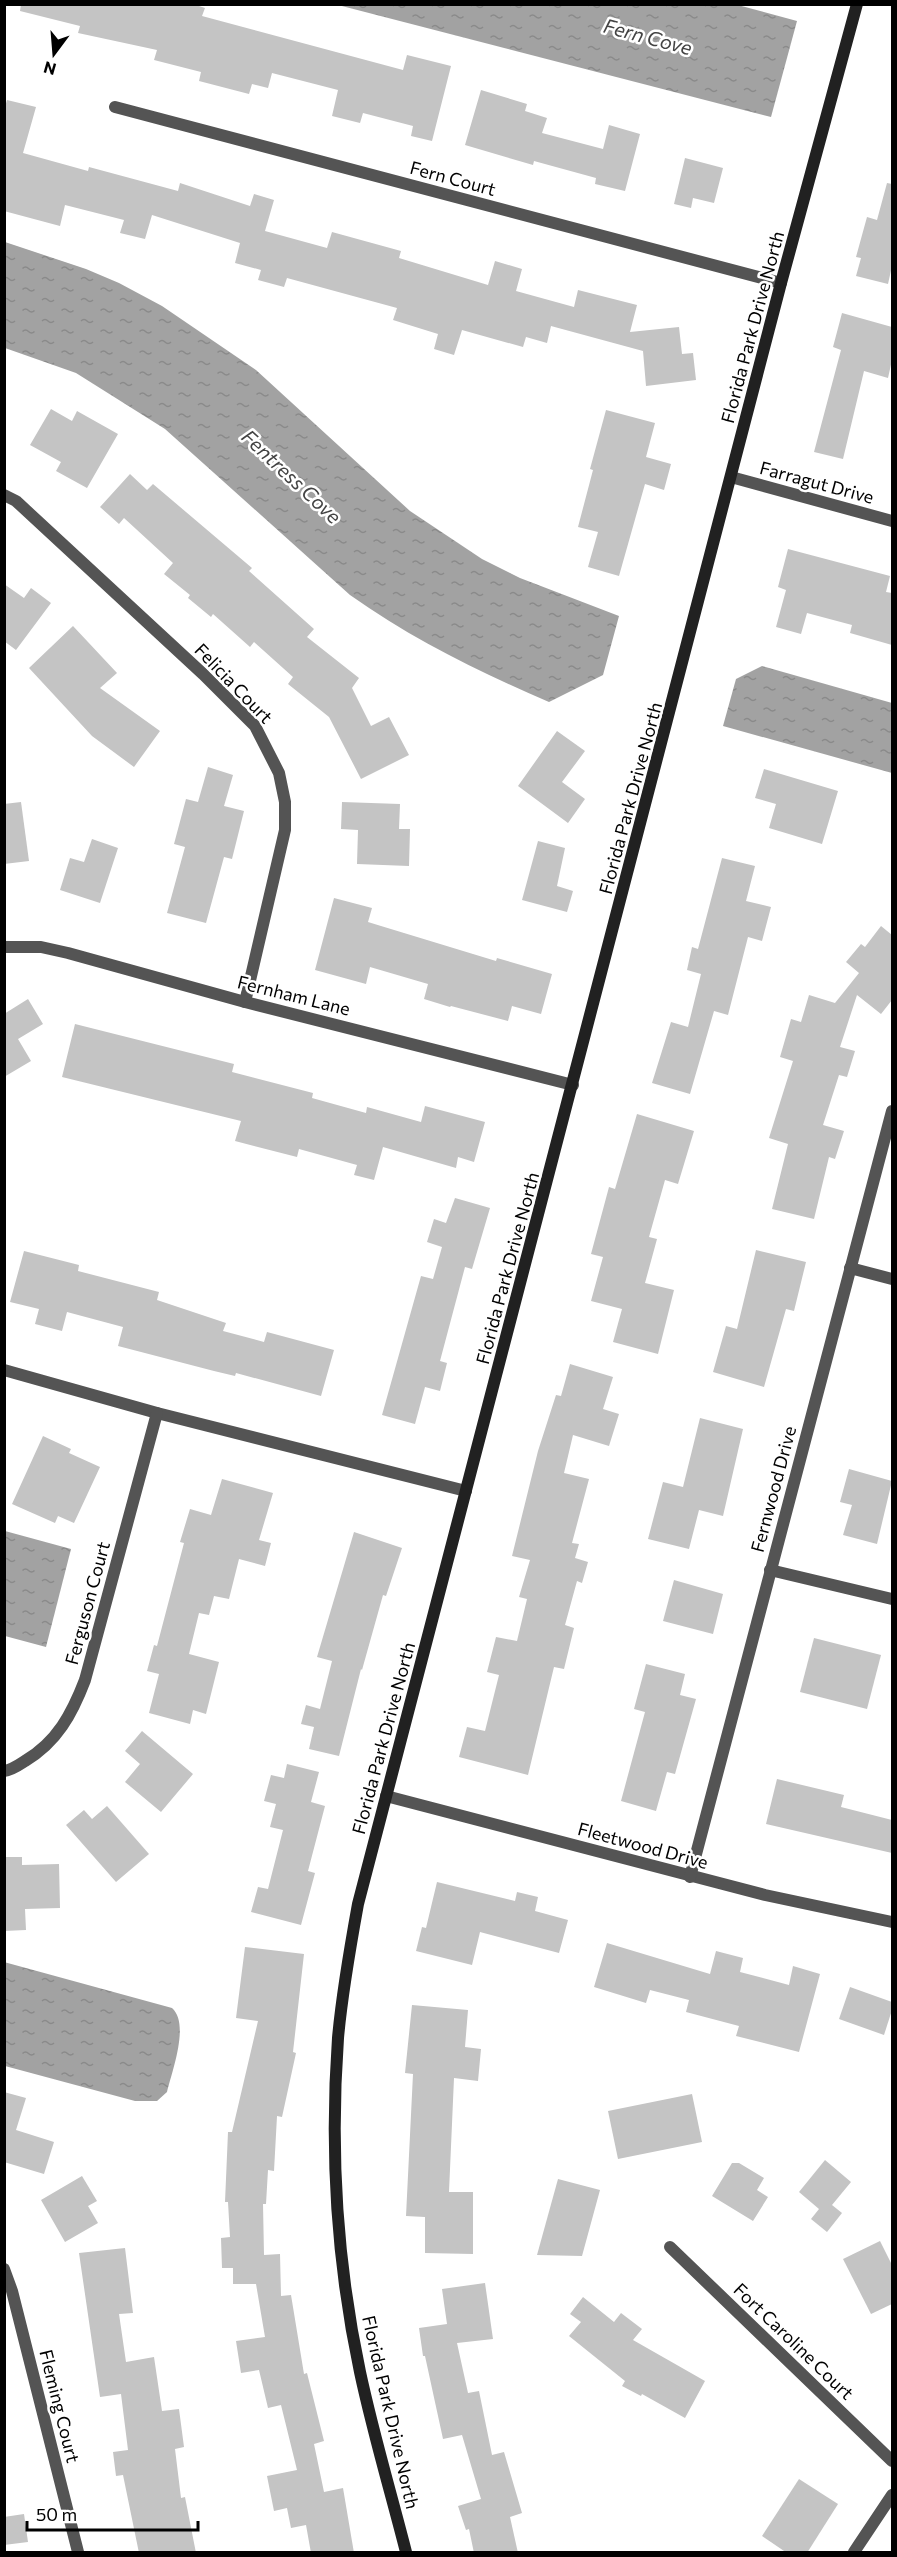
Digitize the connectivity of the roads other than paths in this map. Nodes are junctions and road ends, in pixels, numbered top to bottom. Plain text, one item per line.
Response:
1 (857, 4) edge
2 (115, 107) dead end
3 (781, 284) junction
4 (731, 477) junction
5 (4, 495) edge
6 (892, 521) edge
7 (4, 947) edge
8 (245, 1002) junction
9 (573, 1085) junction
10 (892, 1111) edge
11 (850, 1268) junction
12 (892, 1278) edge
13 (4, 1370) edge
14 (157, 1413) junction
15 (466, 1491) junction
16 (770, 1570) junction
17 (892, 1599) edge
18 (4, 1772) edge
19 (386, 1796) junction
20 (690, 1877) junction
21 (892, 1922) edge
22 (670, 2247) dead end
23 (4, 2269) edge
24 (892, 2461) edge
25 (892, 2495) edge
26 (78, 2553) edge
27 (406, 2553) edge
28 (854, 2553) edge

1 - 3 street, Florida Park Drive North
2 - 3 street, Fern Court
3 - 4 street, Florida Park Drive North
4 - 6 street, Farragut Drive
4 - 9 street, Florida Park Drive North
5 - 8 street, Felicia Court
7 - 8 street, Fernham Lane
8 - 9 street, Fernham Lane
9 - 15 street, Florida Park Drive North
10 - 11 street, Fernwood Drive
11 - 12 street
11 - 16 street, Fernwood Drive
13 - 14 street
14 - 15 street
14 - 18 street, Ferguson Court
15 - 19 street, Florida Park Drive North
16 - 17 street
16 - 20 street, Fernwood Drive
19 - 20 street, Fleetwood Drive
19 - 27 street, Florida Park Drive North
20 - 21 street, Fleetwood Drive
22 - 24 street, Fort Caroline Court
23 - 26 street, Fleming Court
25 - 28 street

